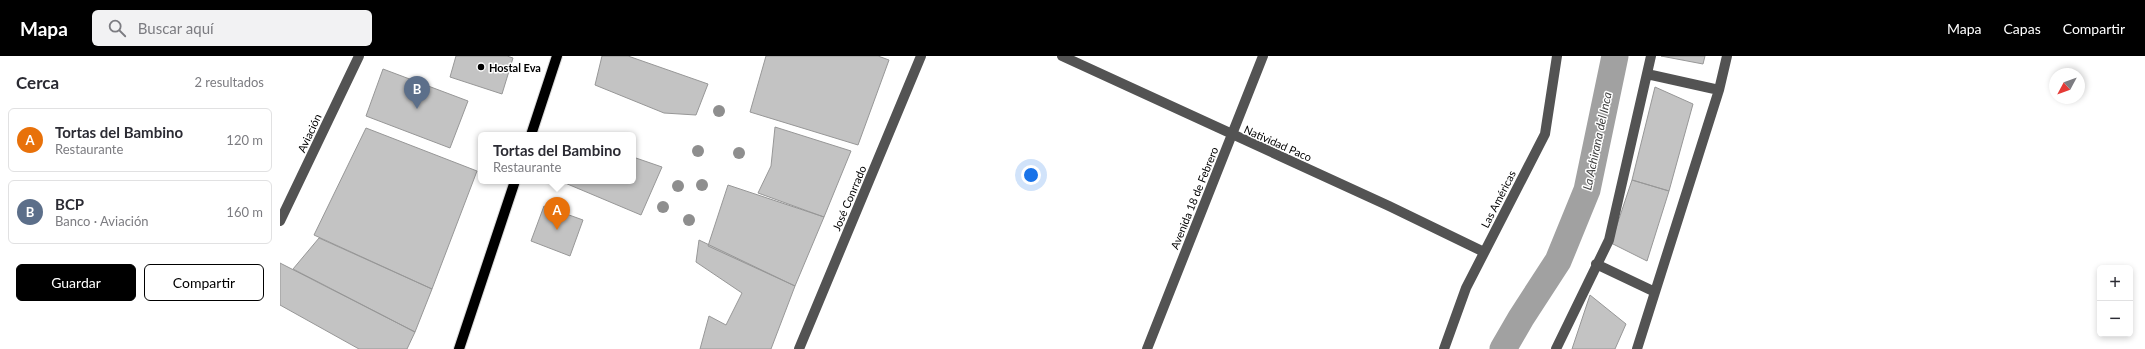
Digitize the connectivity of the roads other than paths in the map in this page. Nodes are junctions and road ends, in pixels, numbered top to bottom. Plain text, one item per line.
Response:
1 (359, 56) edge
2 (557, 56) edge
3 (921, 56) edge
4 (1062, 56) edge
5 (1263, 56) edge
6 (1557, 56) edge
7 (1651, 56) edge
8 (1727, 56) edge
9 (1647, 74) junction
10 (1719, 90) junction
11 (532, 132) edge
12 (1232, 136) junction
13 (514, 184) edge
14 (280, 221) edge
15 (1484, 252) junction
16 (1596, 264) junction
17 (1655, 292) junction
18 (459, 349) edge
19 (799, 349) edge
20 (1147, 349) edge
21 (1444, 349) edge
22 (1556, 349) edge
23 (1637, 349) edge

1 - 14 street, Aviación
2 - 11 main road
3 - 19 street, José Conrrado
4 - 12 street, Natividad Paco
5 - 12 street, Avenida 18 de Febrero
6 - 15 street, Las Américas
7 - 9 street
8 - 10 street
9 - 10 street
9 - 16 street
10 - 17 street
12 - 15 street, Natividad Paco
12 - 20 street, Avenida 18 de Febrero
13 - 18 main road
15 - 21 street, Las Américas
16 - 17 street
16 - 22 street
17 - 23 street

